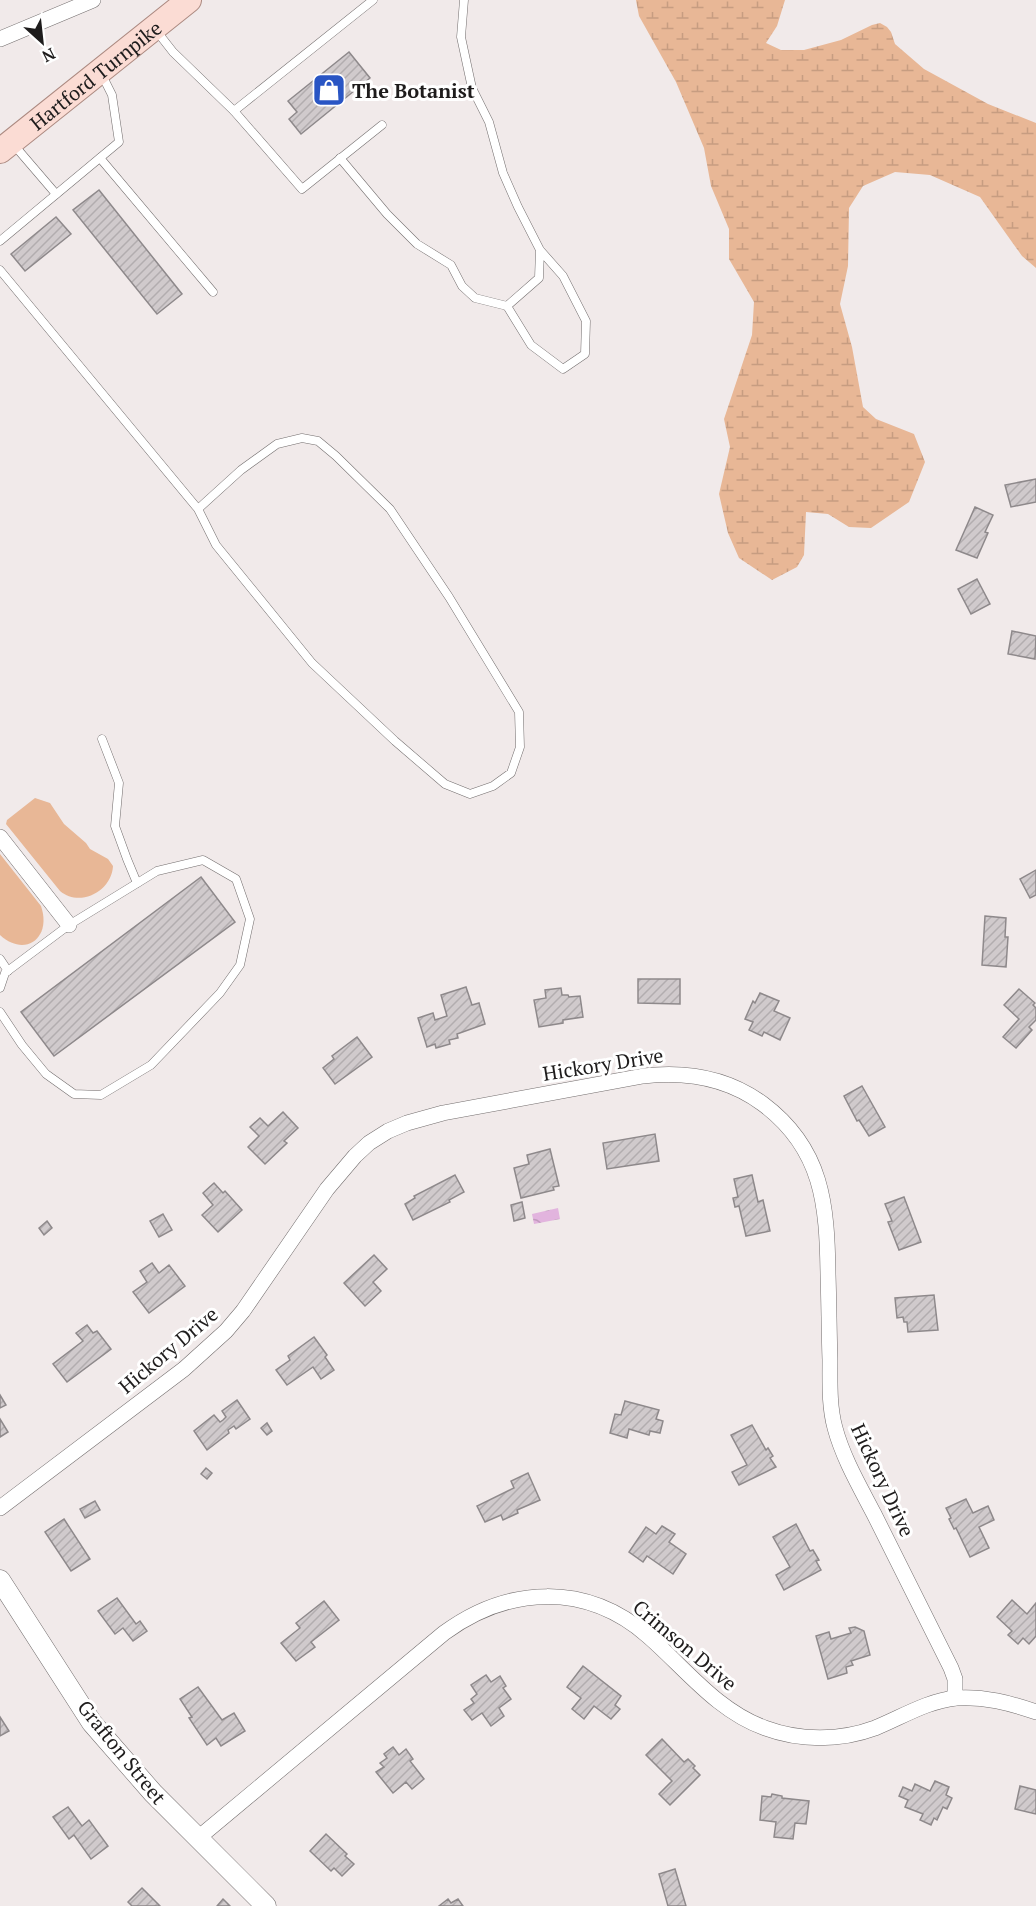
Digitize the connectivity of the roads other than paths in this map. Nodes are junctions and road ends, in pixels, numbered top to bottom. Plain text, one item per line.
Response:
1 (93, 0) edge
2 (189, 0) edge
3 (373, 0) edge
4 (464, 0) edge
5 (154, 28) junction
6 (0, 39) edge
7 (100, 72) junction
8 (234, 111) junction
9 (382, 125) dead end
10 (6, 147) edge
11 (100, 158) junction
12 (340, 158) junction
13 (56, 194) junction
14 (0, 241) edge
15 (540, 250) junction
16 (0, 270) edge
17 (213, 292) dead end
18 (507, 306) junction
19 (198, 509) junction
20 (102, 739) dead end
21 (0, 837) edge
22 (137, 883) junction
23 (69, 925) junction
24 (0, 959) edge
25 (8, 971) junction
26 (0, 988) edge
27 (0, 1012) edge
28 (0, 1508) edge
29 (0, 1580) edge
30 (955, 1698) junction
31 (1036, 1712) edge
32 (197, 1839) junction
33 (266, 1906) edge

1 - 6 street
2 - 5 main road, Hartford Turnpike
3 - 8 lane
4 - 15 lane
5 - 7 main road, Hartford Turnpike
5 - 8 lane
7 - 10 main road, Hartford Turnpike
7 - 11 lane
8 - 12 lane
9 - 12 lane
10 - 13 lane
11 - 13 lane
11 - 17 lane
12 - 18 lane
13 - 14 lane
15 - 18 lane
15 - 18 lane
16 - 19 lane
19 - 19 lane
20 - 22 lane
21 - 23 street
22 - 23 lane
22 - 27 lane
23 - 25 lane
24 - 25 lane
25 - 26 lane
28 - 30 street, Hickory Drive
29 - 32 street, Grafton Street
30 - 31 street, Crimson Drive
30 - 32 street, Crimson Drive
32 - 33 street, Grafton Street

